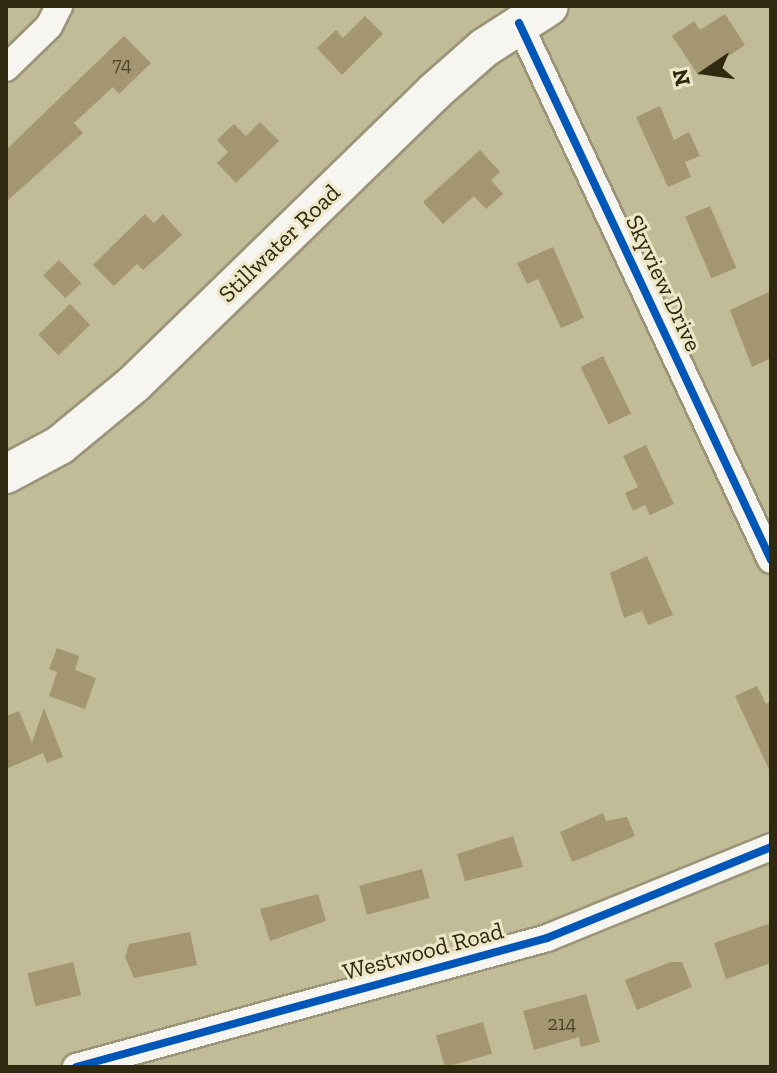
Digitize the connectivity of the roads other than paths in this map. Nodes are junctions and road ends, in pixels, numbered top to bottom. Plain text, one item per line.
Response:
1 (59, 6) edge
2 (534, 15) edge
3 (6, 68) edge
4 (6, 474) edge
5 (771, 560) edge
6 (771, 847) edge
7 (76, 1067) edge

1 - 3 street
2 - 4 main road, Stillwater Road
2 - 5 street, Skyview Drive
6 - 7 street, Westwood Road

